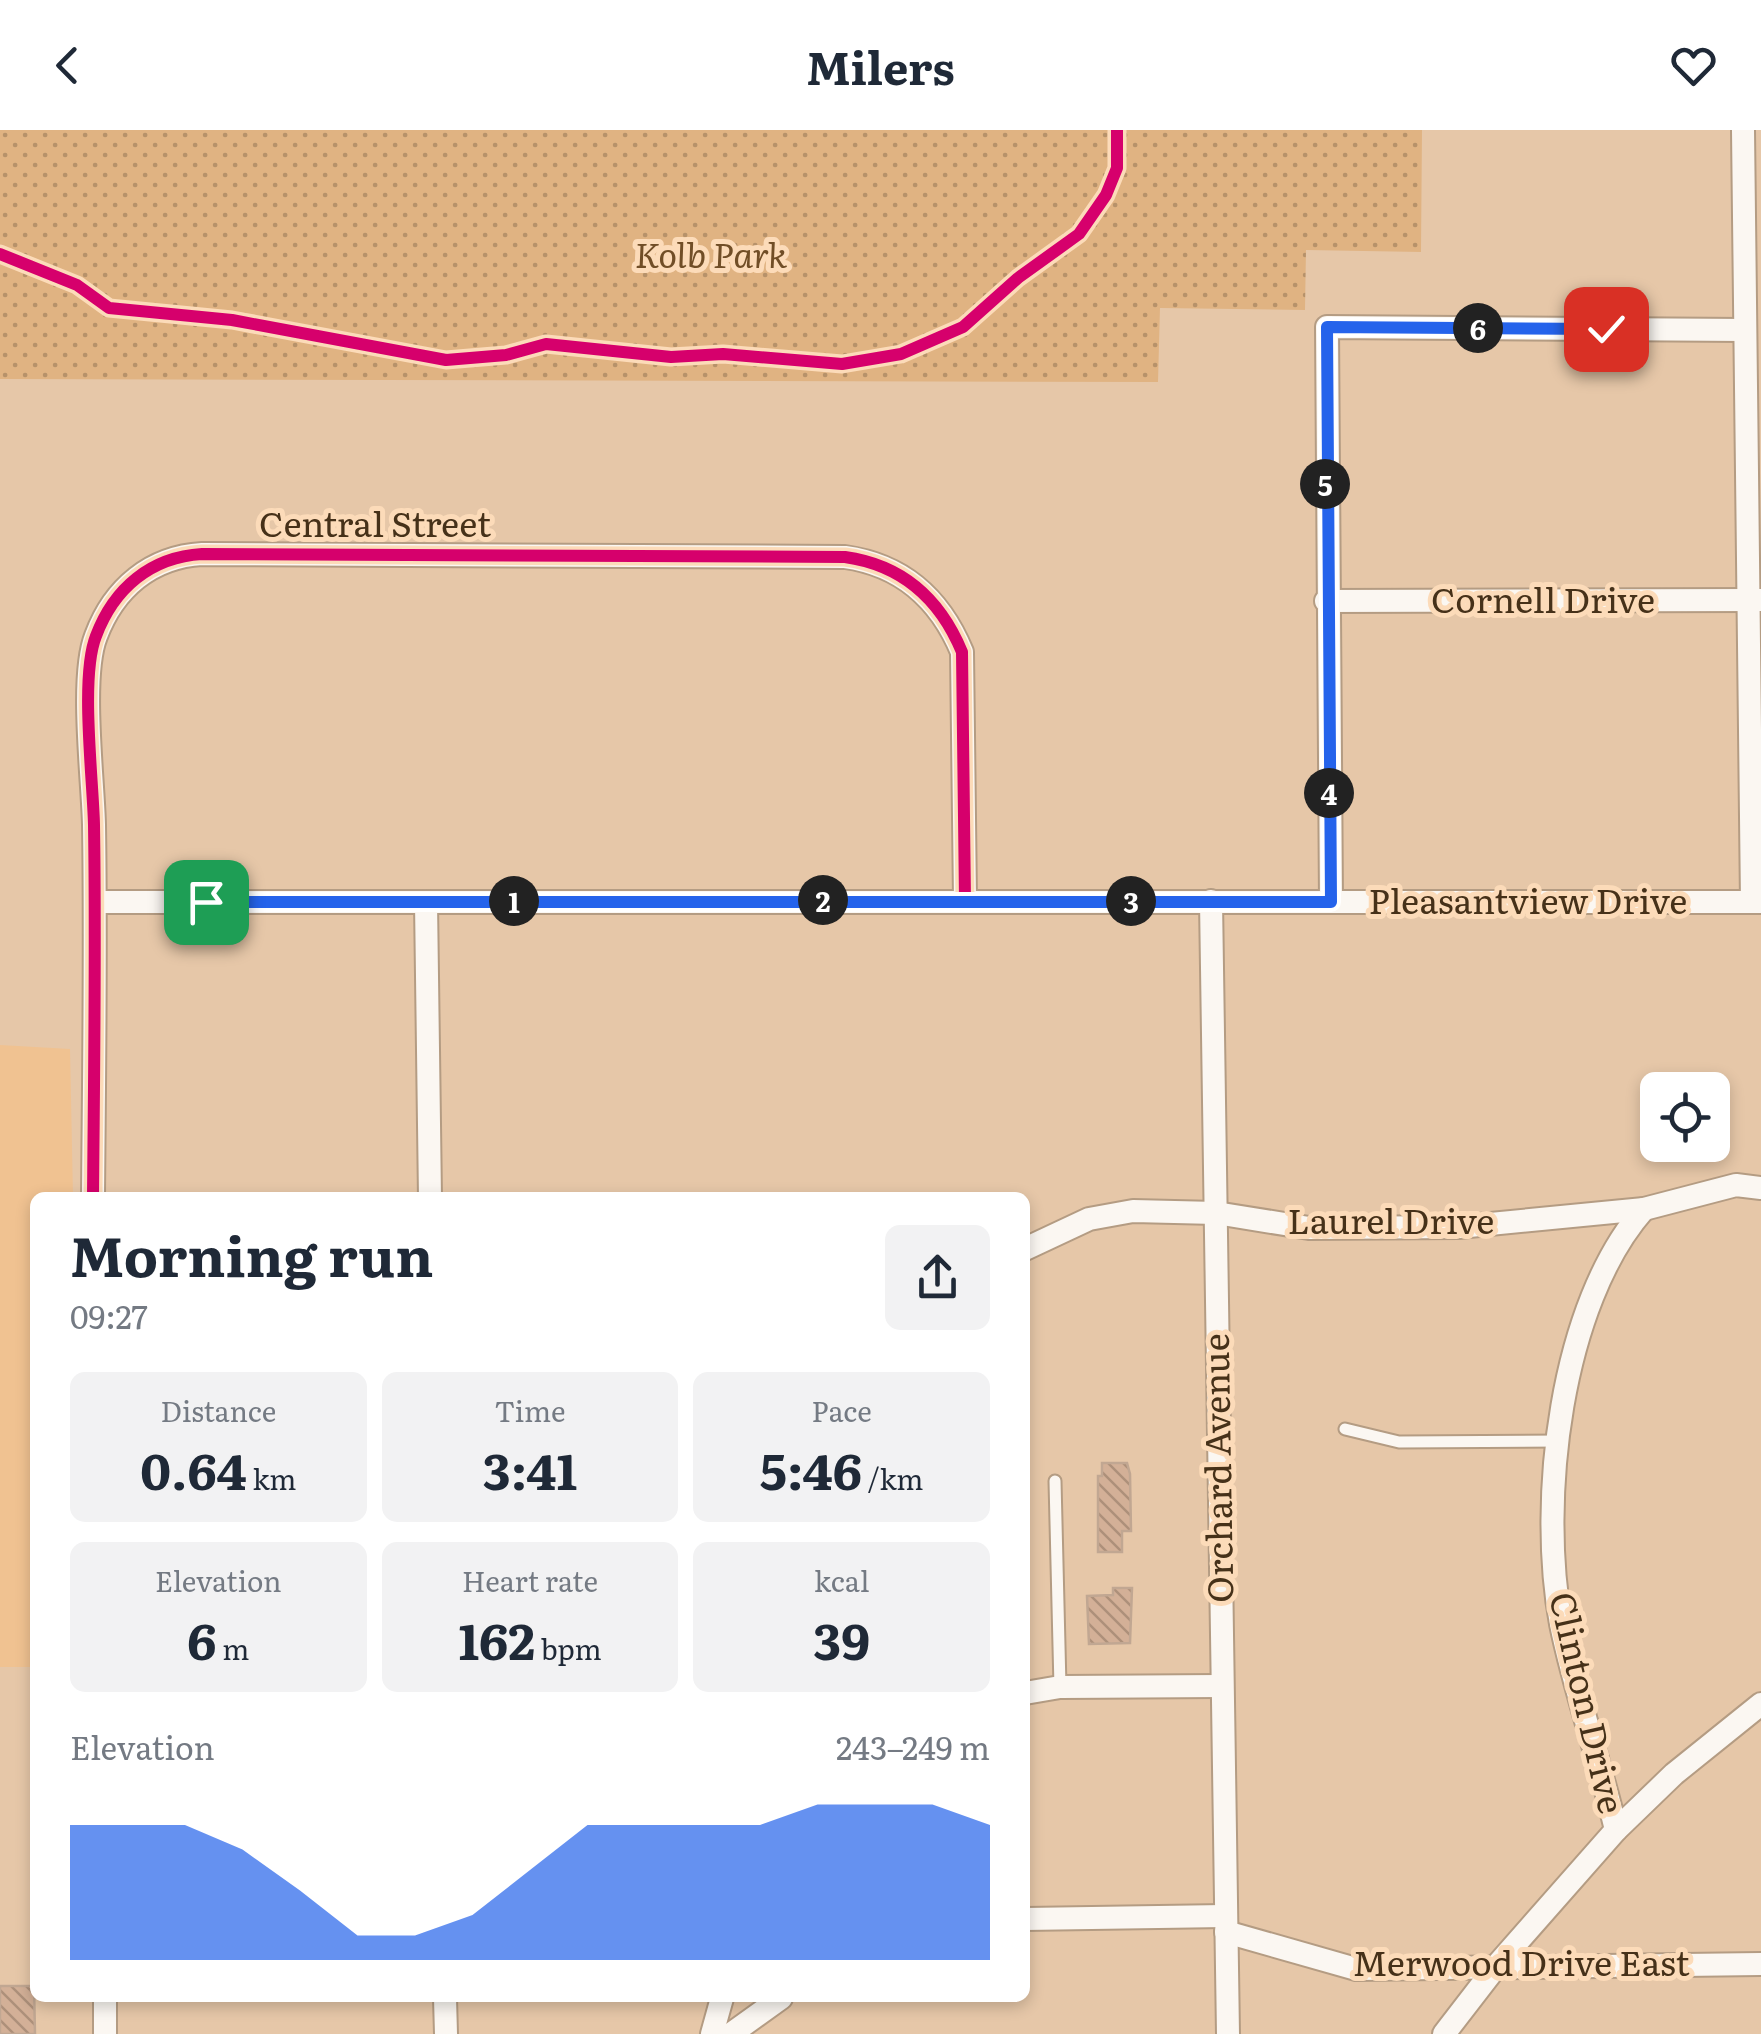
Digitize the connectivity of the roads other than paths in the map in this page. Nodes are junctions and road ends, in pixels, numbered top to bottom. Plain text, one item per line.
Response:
1 (1743, 130) edge
2 (1751, 315) edge
3 (1754, 600) edge
4 (1326, 601) junction
5 (966, 900) junction
6 (95, 902) junction
7 (426, 902) junction
8 (1211, 902) junction
9 (1331, 902) junction
10 (1756, 902) edge
11 (1761, 1188) edge
12 (93, 1192) edge
13 (430, 1192) edge
14 (1644, 1209) junction
15 (1216, 1213) junction
16 (1030, 1248) edge
17 (1345, 1429) dead end
18 (1560, 1440) junction
19 (1056, 1481) dead end
20 (1221, 1686) junction
21 (1060, 1687) junction
22 (1030, 1692) edge
23 (1761, 1704) edge
24 (1616, 1830) junction
25 (1030, 1920) edge
26 (1225, 1924) junction
27 (1498, 1964) junction
28 (1761, 1964) edge
29 (105, 2002) edge
30 (445, 2002) edge
31 (721, 2002) edge
32 (775, 2002) edge
33 (106, 2034) edge
34 (446, 2034) edge
35 (712, 2034) edge
36 (731, 2034) edge
37 (1228, 2034) edge
38 (1444, 2034) edge

1 - 2 street
2 - 3 street
2 - 4 street
3 - 4 street, Cornell Drive
3 - 10 street
4 - 9 street
5 - 6 street, Central Street
5 - 7 street, Pleasantview Drive
5 - 8 street, Pleasantview Drive
6 - 7 street, Pleasantview Drive
6 - 12 street, Central Street
7 - 13 street
8 - 9 street, Pleasantview Drive
8 - 15 street, Orchard Avenue
9 - 10 street, Pleasantview Drive
11 - 14 street, Laurel Drive
14 - 15 street, Laurel Drive
14 - 18 street, Clinton Drive
15 - 16 street, Laurel Drive
15 - 20 street, Orchard Avenue
17 - 18 lane
18 - 24 street, Clinton Drive
19 - 21 lane
20 - 21 street
20 - 26 street, Orchard Avenue
21 - 22 street
23 - 24 street
24 - 27 street, Clinton Drive
25 - 26 street, Merwood Drive East
26 - 27 street, Merwood Drive East
26 - 37 street, Orchard Avenue
27 - 28 street, Merwood Drive East
27 - 38 street, Clinton Drive
29 - 33 street
30 - 34 street
31 - 35 street
32 - 36 street

